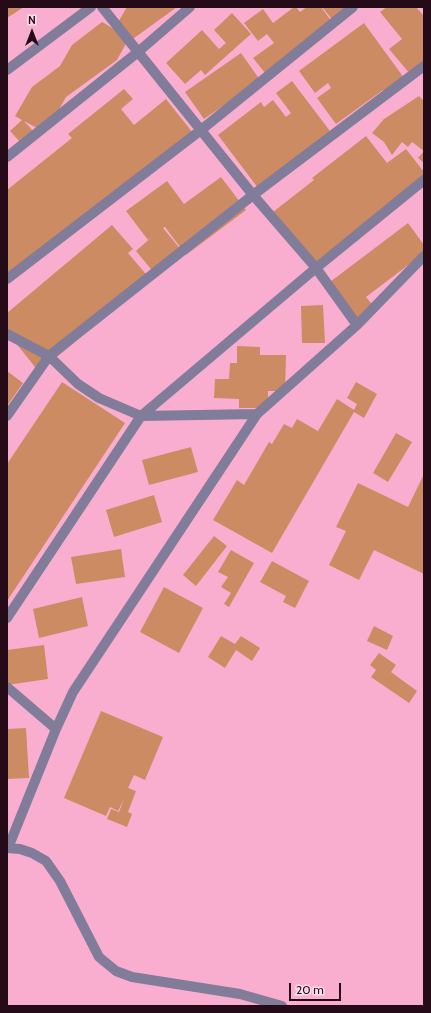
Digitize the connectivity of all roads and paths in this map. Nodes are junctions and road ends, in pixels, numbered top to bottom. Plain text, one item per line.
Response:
1 (91, 7) edge
2 (102, 7) edge
3 (190, 7) edge
4 (353, 7) edge
5 (138, 52) junction
6 (424, 66) edge
7 (7, 70) edge
8 (201, 130) junction
9 (7, 157) edge
10 (424, 180) edge
11 (253, 195) junction
12 (424, 256) edge
13 (316, 268) junction
14 (7, 279) edge
15 (357, 325) junction
16 (7, 334) edge
17 (49, 356) junction
18 (257, 414) junction
19 (7, 416) edge
20 (142, 416) junction
21 (7, 618) edge
22 (7, 687) edge
23 (56, 729) junction
24 (8, 848) edge
25 (282, 1006) edge

1 - 7 street
2 - 5 street
3 - 5 street
4 - 8 street
5 - 8 street
5 - 9 street
6 - 11 street
8 - 11 street
8 - 14 street
10 - 13 street
11 - 13 street
11 - 17 street
12 - 15 street
13 - 15 street
13 - 20 street
15 - 18 street
16 - 17 street
17 - 19 street
17 - 20 street
18 - 20 street
18 - 23 street
20 - 21 street
22 - 23 street
23 - 24 street
24 - 25 street

